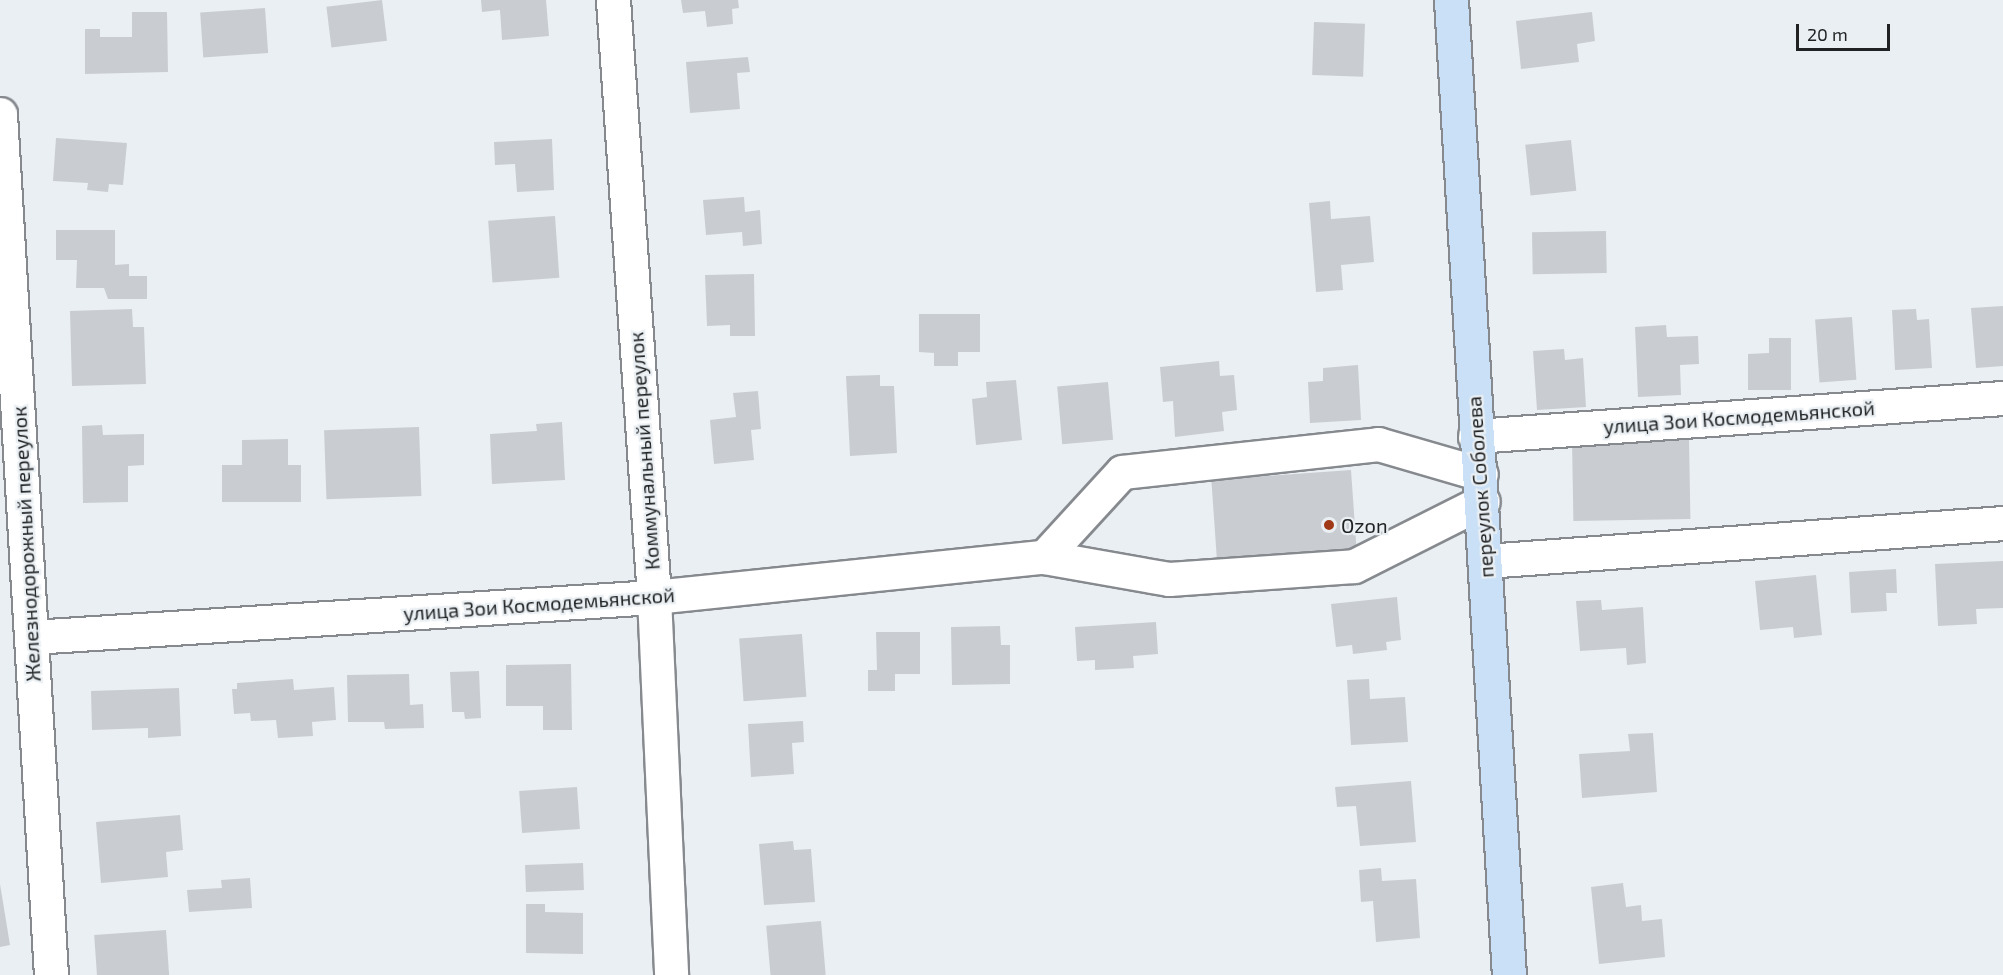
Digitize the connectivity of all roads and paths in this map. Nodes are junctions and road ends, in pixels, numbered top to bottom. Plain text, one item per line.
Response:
1 (613, 0) edge
2 (1451, 0) edge
3 (0, 114) edge
4 (2003, 398) edge
5 (1475, 436) junction
6 (1482, 488) junction
7 (2003, 523) edge
8 (1044, 557) junction
9 (1486, 561) junction
10 (654, 597) junction
11 (32, 637) junction
12 (51, 975) edge
13 (671, 975) edge
14 (1509, 975) edge

1 - 10 street, Коммунальный переулок
2 - 5 main road, переулок Соболева
3 - 11 street, Железнодорожный переулок
4 - 5 street, улица Зои Космодемьянской
5 - 6 main road, переулок Соболева
6 - 8 street, улица Зои Космодемьянской
6 - 8 street
6 - 9 main road, переулок Соболева
7 - 9 street
8 - 10 street, улица Зои Космодемьянской
9 - 14 main road, переулок Соболева
10 - 11 street, улица Зои Космодемьянской
10 - 13 street, Коммунальный переулок
11 - 12 street, Железнодорожный переулок

